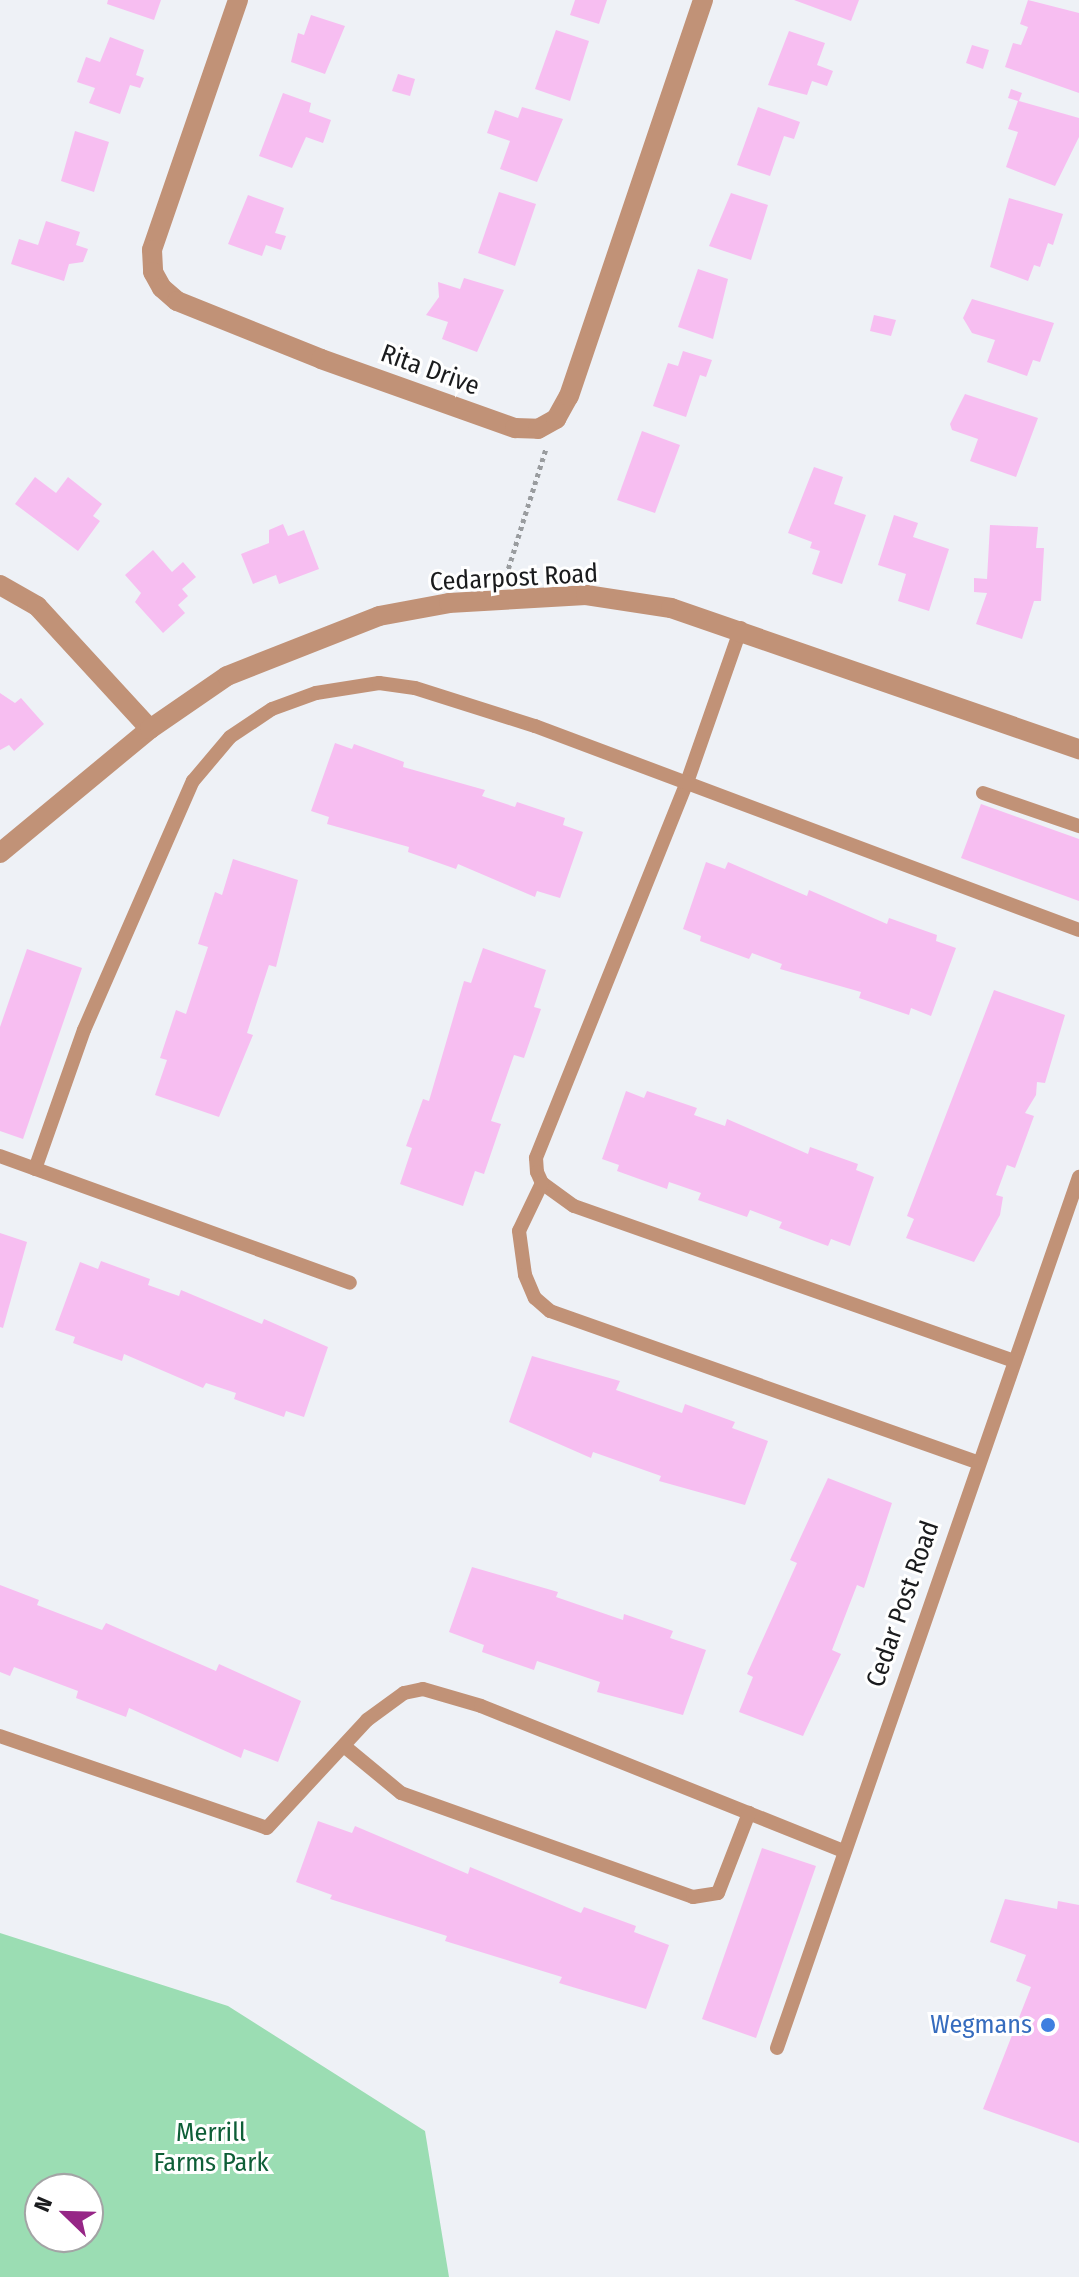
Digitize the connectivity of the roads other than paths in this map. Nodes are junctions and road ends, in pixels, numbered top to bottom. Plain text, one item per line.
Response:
1 (238, 0) edge
2 (703, 0) edge
3 (0, 585) edge
4 (741, 628) junction
5 (150, 729) junction
6 (1078, 747) edge
7 (687, 782) junction
8 (983, 793) dead end
9 (1079, 826) edge
10 (0, 853) edge
11 (1079, 930) edge
12 (0, 1156) edge
13 (35, 1169) junction
14 (1079, 1177) edge
15 (542, 1183) junction
16 (350, 1283) dead end
17 (1012, 1360) junction
18 (977, 1462) junction
19 (0, 1736) edge
20 (344, 1746) junction
21 (749, 1813) junction
22 (844, 1851) junction
23 (777, 2048) dead end

1 - 2 street, Rita Drive
3 - 5 street
4 - 5 street, Cedarpost Road
4 - 6 street, Cedarpost Road
4 - 7 lane
5 - 10 street, Cedarpost Road
7 - 11 lane
7 - 13 lane
7 - 15 lane
8 - 9 lane
12 - 13 lane
13 - 16 lane
14 - 17 lane, Cedar Post Road
15 - 17 lane
15 - 18 lane
17 - 18 lane, Cedar Post Road
18 - 22 lane, Cedar Post Road
19 - 20 lane
20 - 21 lane
20 - 21 lane
21 - 22 lane
22 - 23 lane, Cedar Post Road

